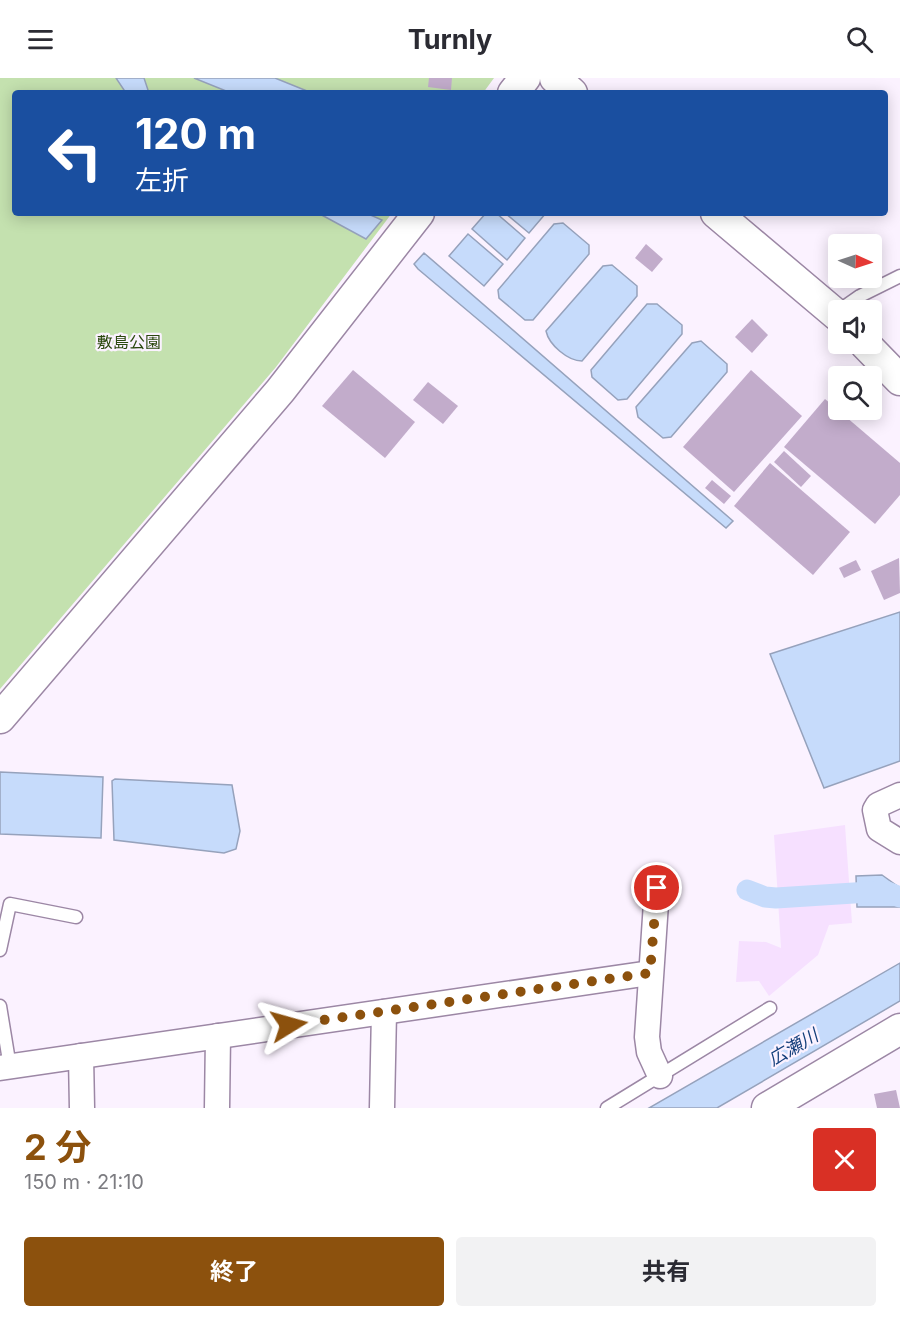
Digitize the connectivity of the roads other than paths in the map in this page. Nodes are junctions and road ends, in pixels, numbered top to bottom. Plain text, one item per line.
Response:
1 (525, 78) edge
2 (555, 78) edge
3 (515, 90) edge
4 (569, 90) edge
5 (417, 216) edge
6 (720, 216) edge
7 (900, 276) edge
8 (855, 300) edge
9 (828, 305) edge
10 (875, 354) edge
11 (900, 380) edge
12 (0, 718) edge
13 (900, 795) edge
14 (900, 842) edge
15 (657, 888) dead end
16 (76, 917) dead end
17 (0, 950) edge
18 (650, 973) junction
19 (0, 1006) edge
20 (770, 1008) dead end
21 (384, 1012) junction
22 (900, 1029) edge
23 (218, 1036) junction
24 (81, 1056) junction
25 (5, 1068) edge
26 (660, 1076) junction
27 (82, 1108) edge
28 (217, 1108) edge
29 (382, 1108) edge
30 (607, 1108) edge
31 (767, 1108) edge

1 - 3 street
2 - 4 street
5 - 12 street
6 - 9 street
7 - 8 lane
10 - 11 street
13 - 14 street
15 - 18 street
16 - 17 lane
18 - 21 street
18 - 26 street
19 - 25 lane
20 - 26 lane
21 - 23 street
21 - 29 street
22 - 31 street
23 - 24 street
23 - 28 street
24 - 25 street
24 - 27 street
26 - 30 lane

